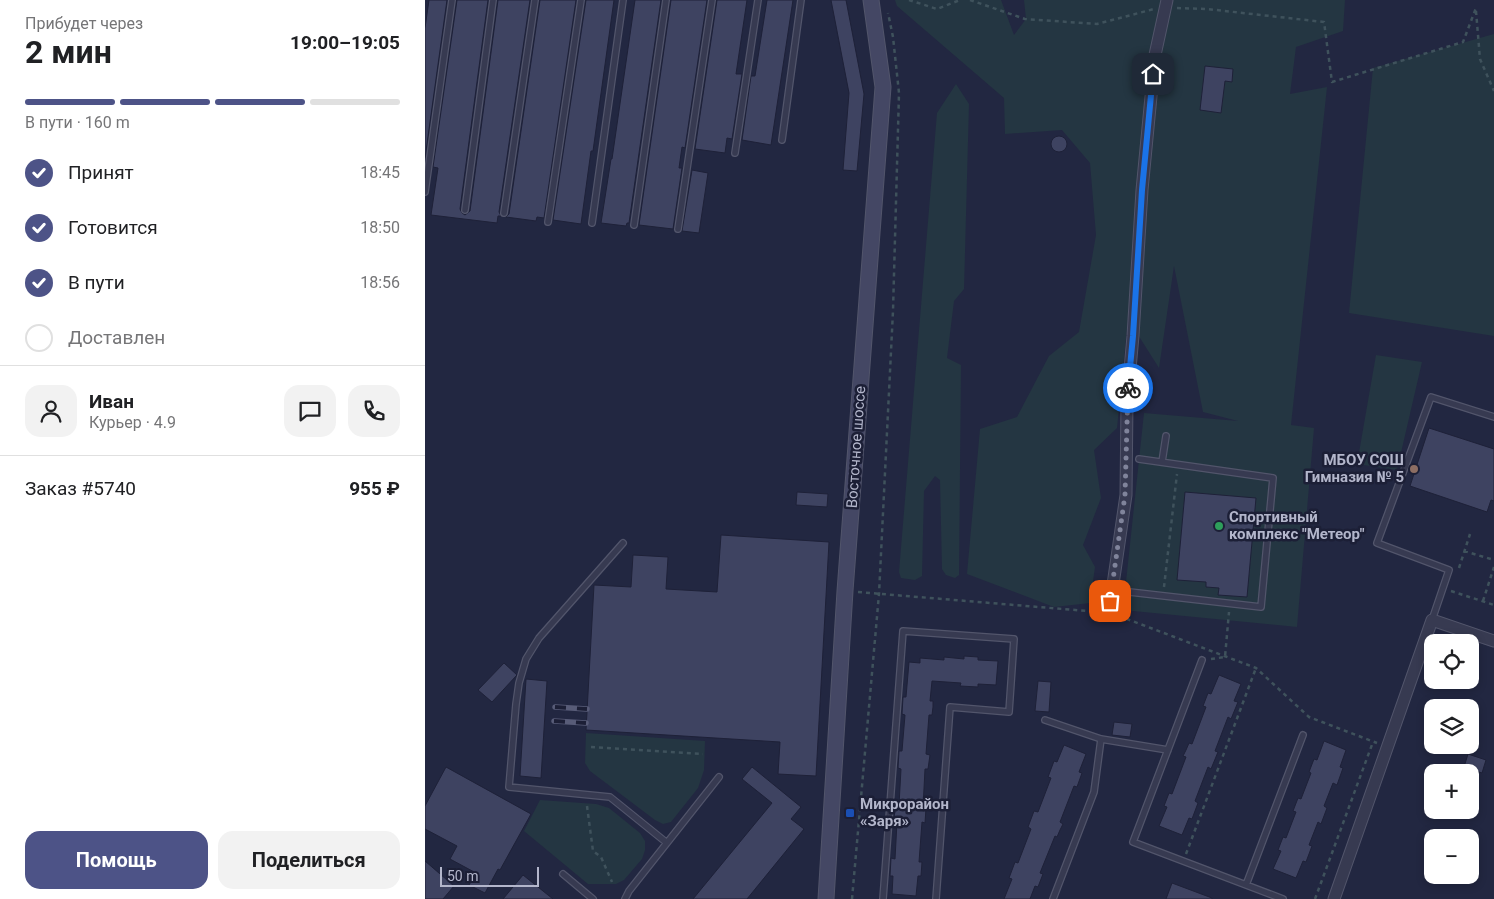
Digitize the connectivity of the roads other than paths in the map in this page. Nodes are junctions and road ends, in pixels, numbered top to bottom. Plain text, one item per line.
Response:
1 (452, 0) edge
2 (493, 0) edge
3 (535, 0) edge
4 (581, 0) edge
5 (623, 0) edge
6 (666, 0) edge
7 (712, 0) edge
8 (758, 0) edge
9 (801, 0) edge
10 (871, 0) edge
11 (1166, 4) edge
12 (782, 140) dead end
13 (735, 153) dead end
14 (425, 192) edge
15 (465, 210) dead end
16 (504, 213) dead end
17 (548, 222) dead end
18 (592, 223) dead end
19 (634, 225) dead end
20 (678, 230) dead end
21 (1494, 418) edge
22 (1166, 436) dead end
23 (1139, 459) dead end
24 (1162, 462) junction
25 (623, 543) dead end
26 (1112, 590) junction
27 (1109, 612) road end
28 (1433, 620) junction
29 (1494, 641) edge
30 (1202, 660) road end
31 (1045, 720) dead end
32 (1303, 735) dead end
33 (1101, 739) junction
34 (1168, 750) junction
35 (719, 778) dead end
36 (667, 843) junction
37 (563, 874) dead end
38 (1246, 885) junction
39 (826, 897) edge
40 (593, 899) edge
41 (625, 899) edge
42 (883, 899) edge
43 (936, 899) edge
44 (1053, 899) edge
45 (1283, 899) edge
46 (1334, 899) edge

1 - 14 lane
2 - 15 lane
3 - 16 lane
4 - 17 lane
5 - 18 lane
6 - 19 lane
7 - 20 lane
8 - 13 lane
9 - 12 lane
10 - 39 main road, Восточное шоссе
11 - 26 street
21 - 28 lane
22 - 24 lane
23 - 24 lane
24 - 26 lane
25 - 36 lane
26 - 27 street
28 - 29 street
28 - 46 street
30 - 34 lane
31 - 33 lane
32 - 38 lane
33 - 34 lane
33 - 44 lane
34 - 38 lane
35 - 36 lane
36 - 41 lane
37 - 40 lane
38 - 45 lane
42 - 43 lane

